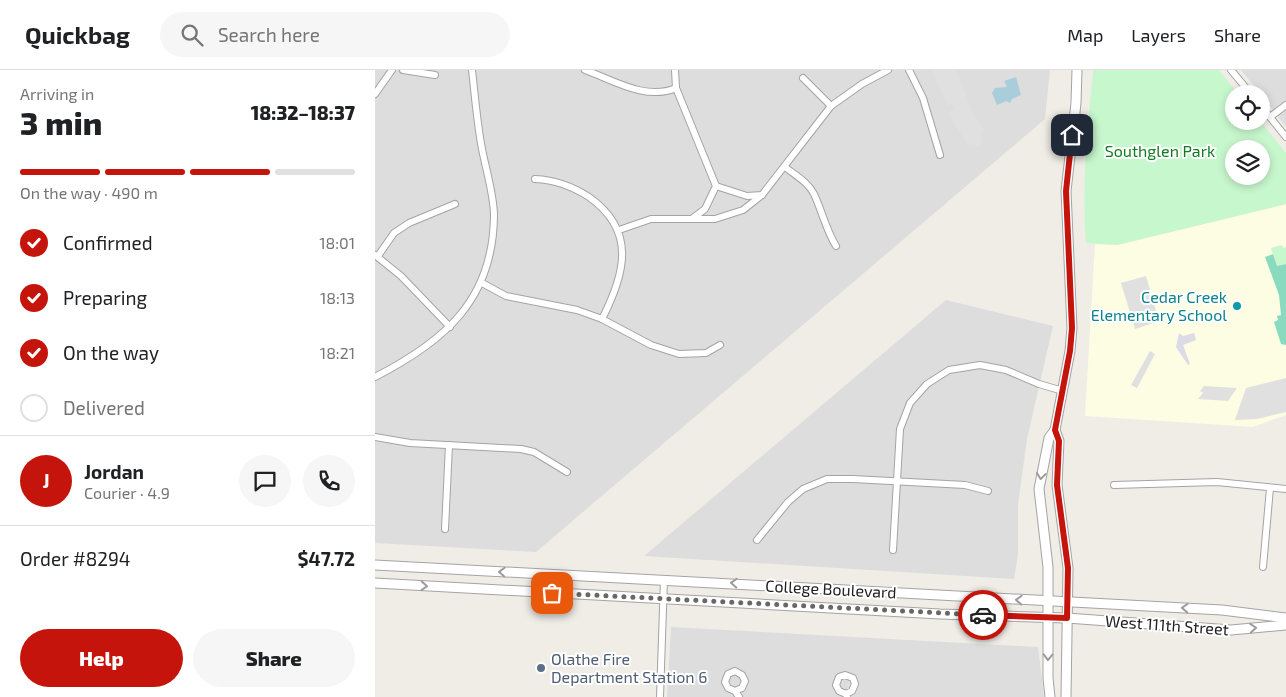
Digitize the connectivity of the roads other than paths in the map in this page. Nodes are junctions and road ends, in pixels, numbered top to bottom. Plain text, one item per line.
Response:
1 (392, 70) edge
2 (403, 70) edge
3 (472, 70) edge
4 (585, 70) edge
5 (675, 70) edge
6 (888, 70) edge
7 (909, 70) edge
8 (1077, 70) edge
9 (1231, 70) edge
10 (435, 74) dead end
11 (803, 78) dead end
12 (1244, 85) edge
13 (676, 88) junction
14 (375, 94) edge
15 (1286, 105) edge
16 (831, 106) junction
17 (1270, 117) joint
18 (1286, 137) edge
19 (940, 155) dead end
20 (785, 167) junction
21 (535, 179) dead end
22 (716, 186) junction
23 (763, 195) junction
24 (455, 204) dead end
25 (693, 218) junction
26 (619, 230) junction
27 (836, 246) dead end
28 (377, 256) edge
29 (482, 283) junction
30 (602, 319) junction
31 (450, 327) junction
32 (720, 345) dead end
33 (375, 376) edge
34 (1063, 390) junction
35 (1055, 430) junction
36 (375, 437) edge
37 (449, 445) junction
38 (567, 472) dead end
39 (897, 481) junction
40 (1114, 485) dead end
41 (1270, 488) junction
42 (1286, 489) edge
43 (988, 491) dead end
44 (445, 529) dead end
45 (757, 540) dead end
46 (893, 550) dead end
47 (375, 565) edge
48 (1263, 567) dead end
49 (664, 579) junction
50 (375, 583) edge
51 (663, 598) junction
52 (1047, 602) junction
53 (1068, 602) junction
54 (1047, 618) junction
55 (1067, 618) junction
56 (1286, 618) edge
57 (1286, 625) edge
58 (660, 697) edge
59 (1050, 697) edge
60 (1066, 697) edge

1 - 14 street
2 - 10 street
3 - 29 street
4 - 13 street
5 - 13 street
6 - 16 street
7 - 19 street
8 - 34 street
9 - 12 street
11 - 16 street
13 - 22 street
15 - 17 street
16 - 20 street
17 - 18 street
20 - 23 street
20 - 27 street
21 - 26 street
22 - 23 street
22 - 25 street
23 - 25 street
24 - 28 street
25 - 26 street
26 - 30 street
28 - 31 street
29 - 30 street
29 - 31 street
30 - 32 street
31 - 33 street
34 - 35 street
34 - 39 street
35 -> 52 street
35 - 53 street
36 - 37 street
37 - 38 street
37 - 44 street
39 - 43 street
39 - 45 street
39 - 46 street
40 - 41 street
41 - 42 street
41 - 48 street
49 -> 47 street, College Boulevard
49 - 51 street
52 -> 49 street, College Boulevard
50 -> 51 street, College Boulevard
51 - 54 street, College Boulevard
51 - 58 street
52 - 53 street, College Boulevard
52 - 54 street
53 - 55 street
56 -> 53 street, College Boulevard
54 - 55 street, West 111th Street
54 -> 59 street
55 -> 57 street, West 111th Street
55 - 60 street

